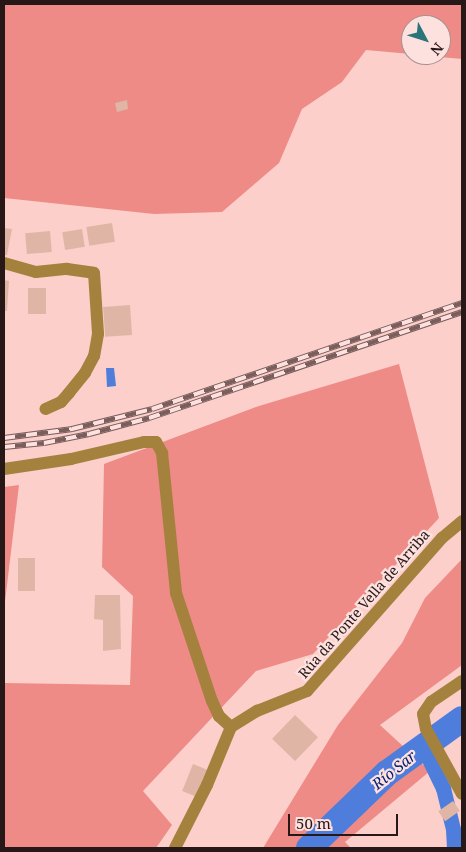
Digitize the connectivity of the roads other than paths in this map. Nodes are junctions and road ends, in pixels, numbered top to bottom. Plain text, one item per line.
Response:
1 (4, 263) edge
2 (45, 409) dead end
3 (4, 469) edge
4 (462, 522) edge
5 (462, 681) edge
6 (231, 727) junction
7 (462, 794) edge
8 (174, 848) edge

1 - 2 street
3 - 6 street
4 - 6 street, Rúa da Ponte Vella de Arriba
5 - 7 street
6 - 8 street

